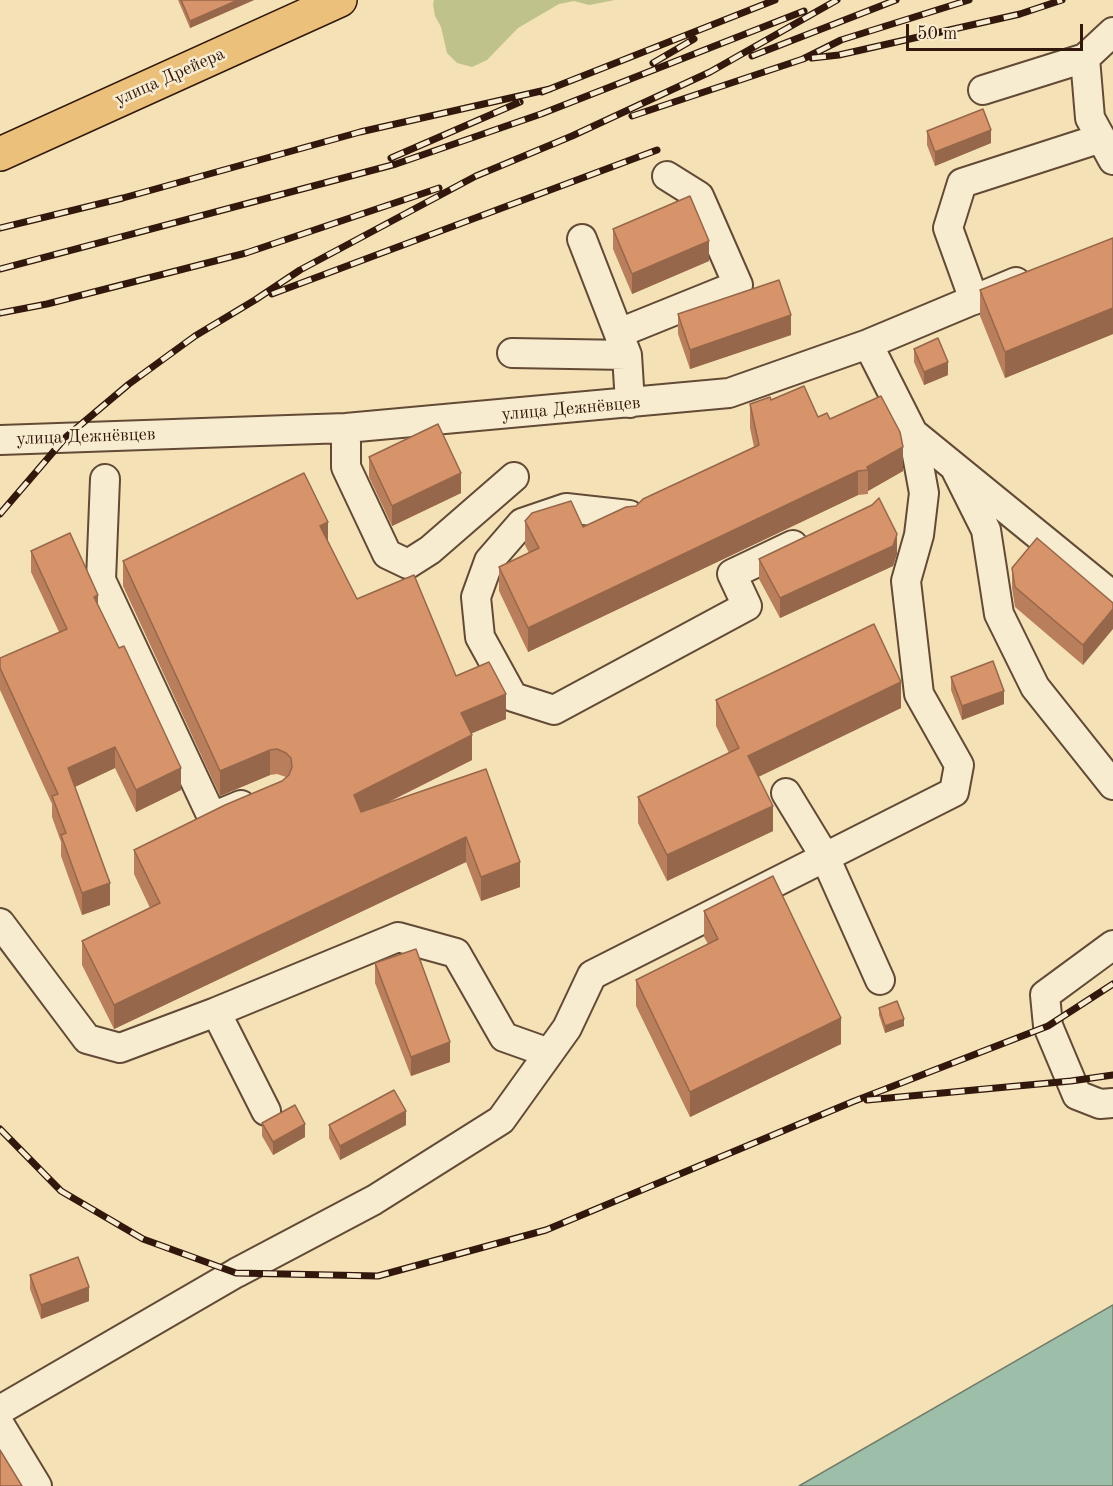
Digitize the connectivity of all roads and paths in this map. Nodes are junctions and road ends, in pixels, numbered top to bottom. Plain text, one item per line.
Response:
1 (339, 0) edge
2 (1113, 32) edge
3 (1084, 57) junction
4 (983, 90) dead end
5 (1107, 148) edge
6 (0, 154) edge
7 (667, 176) dead end
8 (582, 239) dead end
9 (1038, 273) edge
10 (974, 300) junction
11 (623, 344) junction
12 (868, 344) junction
13 (512, 353) dead end
14 (630, 403) junction
15 (346, 428) junction
16 (914, 433) junction
17 (0, 440) edge
18 (955, 468) junction
19 (514, 477) dead end
20 (105, 479) dead end
21 (629, 515) edge
22 (814, 535) edge
23 (1113, 596) edge
24 (1113, 785) edge
25 (786, 793) dead end
26 (265, 795) edge
27 (825, 857) junction
28 (0, 923) edge
29 (1113, 945) edge
30 (880, 980) dead end
31 (216, 1012) junction
32 (549, 1053) junction
33 (1113, 1103) edge
34 (266, 1111) dead end
35 (0, 1410) edge
36 (0, 1425) edge
37 (38, 1486) edge

1 - 6 main road, улица Дрейера
2 - 3 street
3 - 4 street
3 - 5 street
5 - 10 street
7 - 11 street
8 - 11 street
9 - 10 street, улица Дежнёвцев
10 - 12 street, улица Дежнёвцев
11 - 13 street
11 - 14 street
12 - 14 street, улица Дежнёвцев
12 - 16 street
14 - 15 street, улица Дежнёвцев
15 - 17 street, улица Дежнёвцев
15 - 19 street
16 - 18 street
16 - 27 street
18 - 23 street
18 - 24 street
20 - 26 street
21 - 22 street
25 - 27 street
27 - 30 street
27 - 32 street
28 - 31 street
29 - 33 street
31 - 32 street
31 - 34 street
32 - 35 street
36 - 37 street

